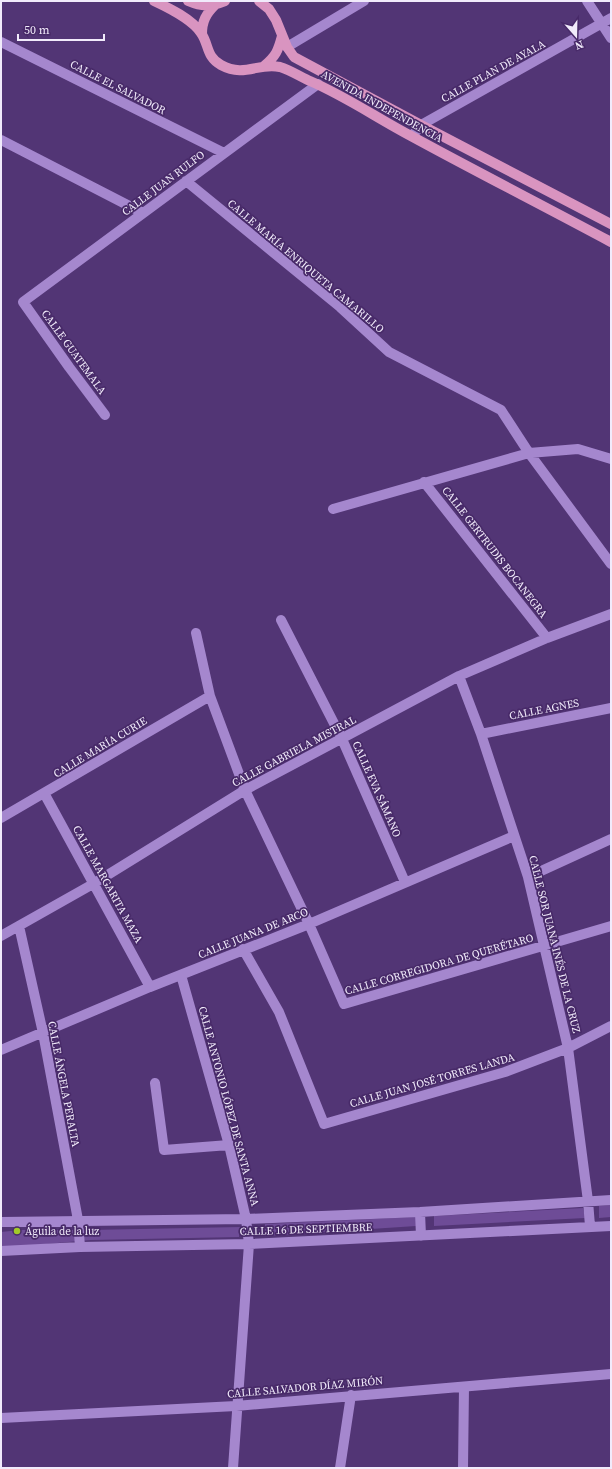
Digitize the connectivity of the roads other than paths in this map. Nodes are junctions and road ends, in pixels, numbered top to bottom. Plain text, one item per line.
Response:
1 (154, 1) edge
2 (188, 1) edge
3 (225, 1) edge
4 (259, 1) edge
5 (364, 1) edge
6 (587, 1) edge
7 (215, 5) junction
8 (611, 18) edge
9 (601, 23) junction
10 (202, 34) junction
11 (282, 36) junction
12 (611, 38) edge
13 (1, 42) edge
14 (287, 47) junction
15 (264, 66) junction
16 (318, 84) junction
17 (421, 125) junction
18 (412, 136) junction
19 (1, 140) edge
20 (224, 153) junction
21 (186, 181) junction
22 (144, 213) junction
23 (611, 224) edge
24 (611, 242) edge
25 (23, 302) joint
26 (105, 415) dead end
27 (529, 453) junction
28 (611, 459) edge
29 (424, 482) junction
30 (333, 509) dead end
31 (611, 564) edge
32 (610, 618) edge
33 (281, 620) dead end
34 (196, 633) dead end
35 (547, 638) junction
36 (459, 676) junction
37 (210, 696) junction
38 (611, 708) edge
39 (481, 734) junction
40 (342, 739) junction
41 (245, 790) junction
42 (44, 794) junction
43 (1, 818) edge
44 (514, 836) junction
45 (611, 839) edge
46 (528, 877) junction
47 (405, 882) junction
48 (93, 884) junction
49 (309, 924) junction
50 (19, 926) junction
51 (611, 926) edge
52 (1, 936) edge
53 (545, 945) junction
54 (243, 949) junction
55 (181, 975) junction
56 (150, 987) junction
57 (611, 1026) edge
58 (43, 1033) junction
59 (568, 1048) junction
60 (1, 1050) edge
61 (155, 1082) dead end
62 (229, 1145) junction
63 (611, 1200) edge
64 (588, 1201) junction
65 (420, 1212) junction
66 (246, 1219) junction
67 (78, 1220) junction
68 (1, 1222) edge
69 (590, 1226) junction
70 (611, 1226) edge
71 (421, 1236) junction
72 (249, 1244) junction
73 (80, 1247) junction
74 (1, 1251) edge
75 (611, 1374) edge
76 (464, 1387) junction
77 (351, 1395) junction
78 (236, 1406) junction
79 (1, 1418) edge
80 (233, 1468) edge
81 (340, 1468) edge
82 (463, 1468) edge

1 - 10 main road, AVENIDA INDEPENDENCIA
2 - 7 main road
3 - 7 main road
4 - 11 main road, AVENIDA INDEPENDENCIA
5 - 14 street
6 - 9 street
7 - 10 main road
8 - 9 street, CALLE PLAN DE AYALA
9 - 12 street
9 - 17 street, CALLE PLAN DE AYALA
10 - 15 main road, AVENIDA INDEPENDENCIA
11 - 14 main road, AVENIDA INDEPENDENCIA
11 - 15 main road
13 - 20 street, CALLE EL SALVADOR
14 - 17 main road, AVENIDA INDEPENDENCIA
15 - 16 main road, AVENIDA INDEPENDENCIA
16 - 18 main road, AVENIDA INDEPENDENCIA
16 - 20 street, CALLE JUAN RULFO
17 - 18 street, CALLE PLAN DE AYALA
17 - 23 main road, AVENIDA INDEPENDENCIA
18 - 24 main road, AVENIDA INDEPENDENCIA
19 - 22 street
20 - 21 street, CALLE JUAN RULFO
21 - 22 street, CALLE JUAN RULFO
21 - 27 street, CALLE MARÍA ENRIQUETA CAMARILLO
22 - 25 street, CALLE JUAN RULFO
25 - 26 street, CALLE GUATEMALA
27 - 28 street
27 - 29 street
27 - 31 street, CALLE MARÍA ENRIQUETA CAMARILLO
29 - 30 street
29 - 35 street, CALLE GERTRUDIS BOCANEGRA
32 - 35 street, CALLE GABRIELA MISTRAL
33 - 40 street, CALLE EVA SÁMANO
34 - 37 street
35 - 36 street, CALLE GABRIELA MISTRAL
36 - 39 street, CALLE SOR JUANA INÉS DE LA CRUZ
36 - 40 street, CALLE GABRIELA MISTRAL
37 - 41 street
37 - 42 street, CALLE MARÍA CURIE
38 - 39 street, CALLE AGNES
39 - 44 street, CALLE SOR JUANA INÉS DE LA CRUZ
40 - 41 street, CALLE GABRIELA MISTRAL
40 - 47 street, CALLE EVA SÁMANO
41 - 48 street, CALLE GABRIELA MISTRAL
41 - 49 street
42 - 43 street, CALLE MARÍA CURIE
42 - 48 street, CALLE MARGARITA MAZA
44 - 46 street, CALLE SOR JUANA INÉS DE LA CRUZ
44 - 47 street, CALLE JUANA DE ARCO
45 - 46 street
46 - 53 street, CALLE SOR JUANA INÉS DE LA CRUZ
47 - 49 street, CALLE JUANA DE ARCO
48 - 50 street, CALLE GABRIELA MISTRAL
48 - 56 street, CALLE MARGARITA MAZA
49 - 53 street, CALLE CORREGIDORA DE QUERÉTARO
49 - 54 street, CALLE JUANA DE ARCO
50 - 52 street, CALLE GABRIELA MISTRAL
50 - 58 street, CALLE ÁNGELA PERALTA
51 - 53 street, CALLE CORREGIDORA DE QUERÉTARO
53 - 59 street, CALLE SOR JUANA INÉS DE LA CRUZ
54 - 55 street, CALLE JUANA DE ARCO
54 - 59 street, CALLE JUAN JOSÉ TORRES LANDA
55 - 56 street, CALLE JUANA DE ARCO
55 - 62 street, CALLE ANTONIO LÓPEZ DE SANTA ANNA
56 - 58 street, CALLE JUANA DE ARCO
57 - 59 street, CALLE JUAN JOSÉ TORRES LANDA
58 - 60 street, CALLE JUANA DE ARCO
58 - 67 street, CALLE ÁNGELA PERALTA
59 - 64 street, CALLE SOR JUANA INÉS DE LA CRUZ
61 - 62 street
62 - 66 street, CALLE ANTONIO LÓPEZ DE SANTA ANNA
63 - 64 street, CALLE 16 DE SEPTIEMBRE
64 - 65 street, CALLE 16 DE SEPTIEMBRE
64 - 69 street, CALLE SOR JUANA INÉS DE LA CRUZ
65 - 66 street, CALLE 16 DE SEPTIEMBRE
65 - 71 street
66 - 67 street, CALLE 16 DE SEPTIEMBRE
66 - 72 street, CALLE ANTONIO LÓPEZ DE SANTA ANNA
67 - 68 street, CALLE 16 DE SEPTIEMBRE
67 - 73 street, CALLE ÁNGELA PERALTA
69 - 70 street, CALLE 16 DE SEPTIEMBRE
69 - 71 street, CALLE 16 DE SEPTIEMBRE
71 - 72 street, CALLE 16 DE SEPTIEMBRE
72 - 73 street, CALLE 16 DE SEPTIEMBRE
72 - 78 street, CALLE ANTONIO LÓPEZ DE SANTA ANNA
73 - 74 street, CALLE 16 DE SEPTIEMBRE
75 - 76 street, CALLE SALVADOR DÍAZ MIRÓN
76 - 77 street, CALLE SALVADOR DÍAZ MIRÓN
76 - 82 street
77 - 78 street, CALLE SALVADOR DÍAZ MIRÓN
77 - 81 street
78 - 79 street, CALLE SALVADOR DÍAZ MIRÓN
78 - 80 street, CALLE ANTONIO LÓPEZ DE SANTA ANNA

